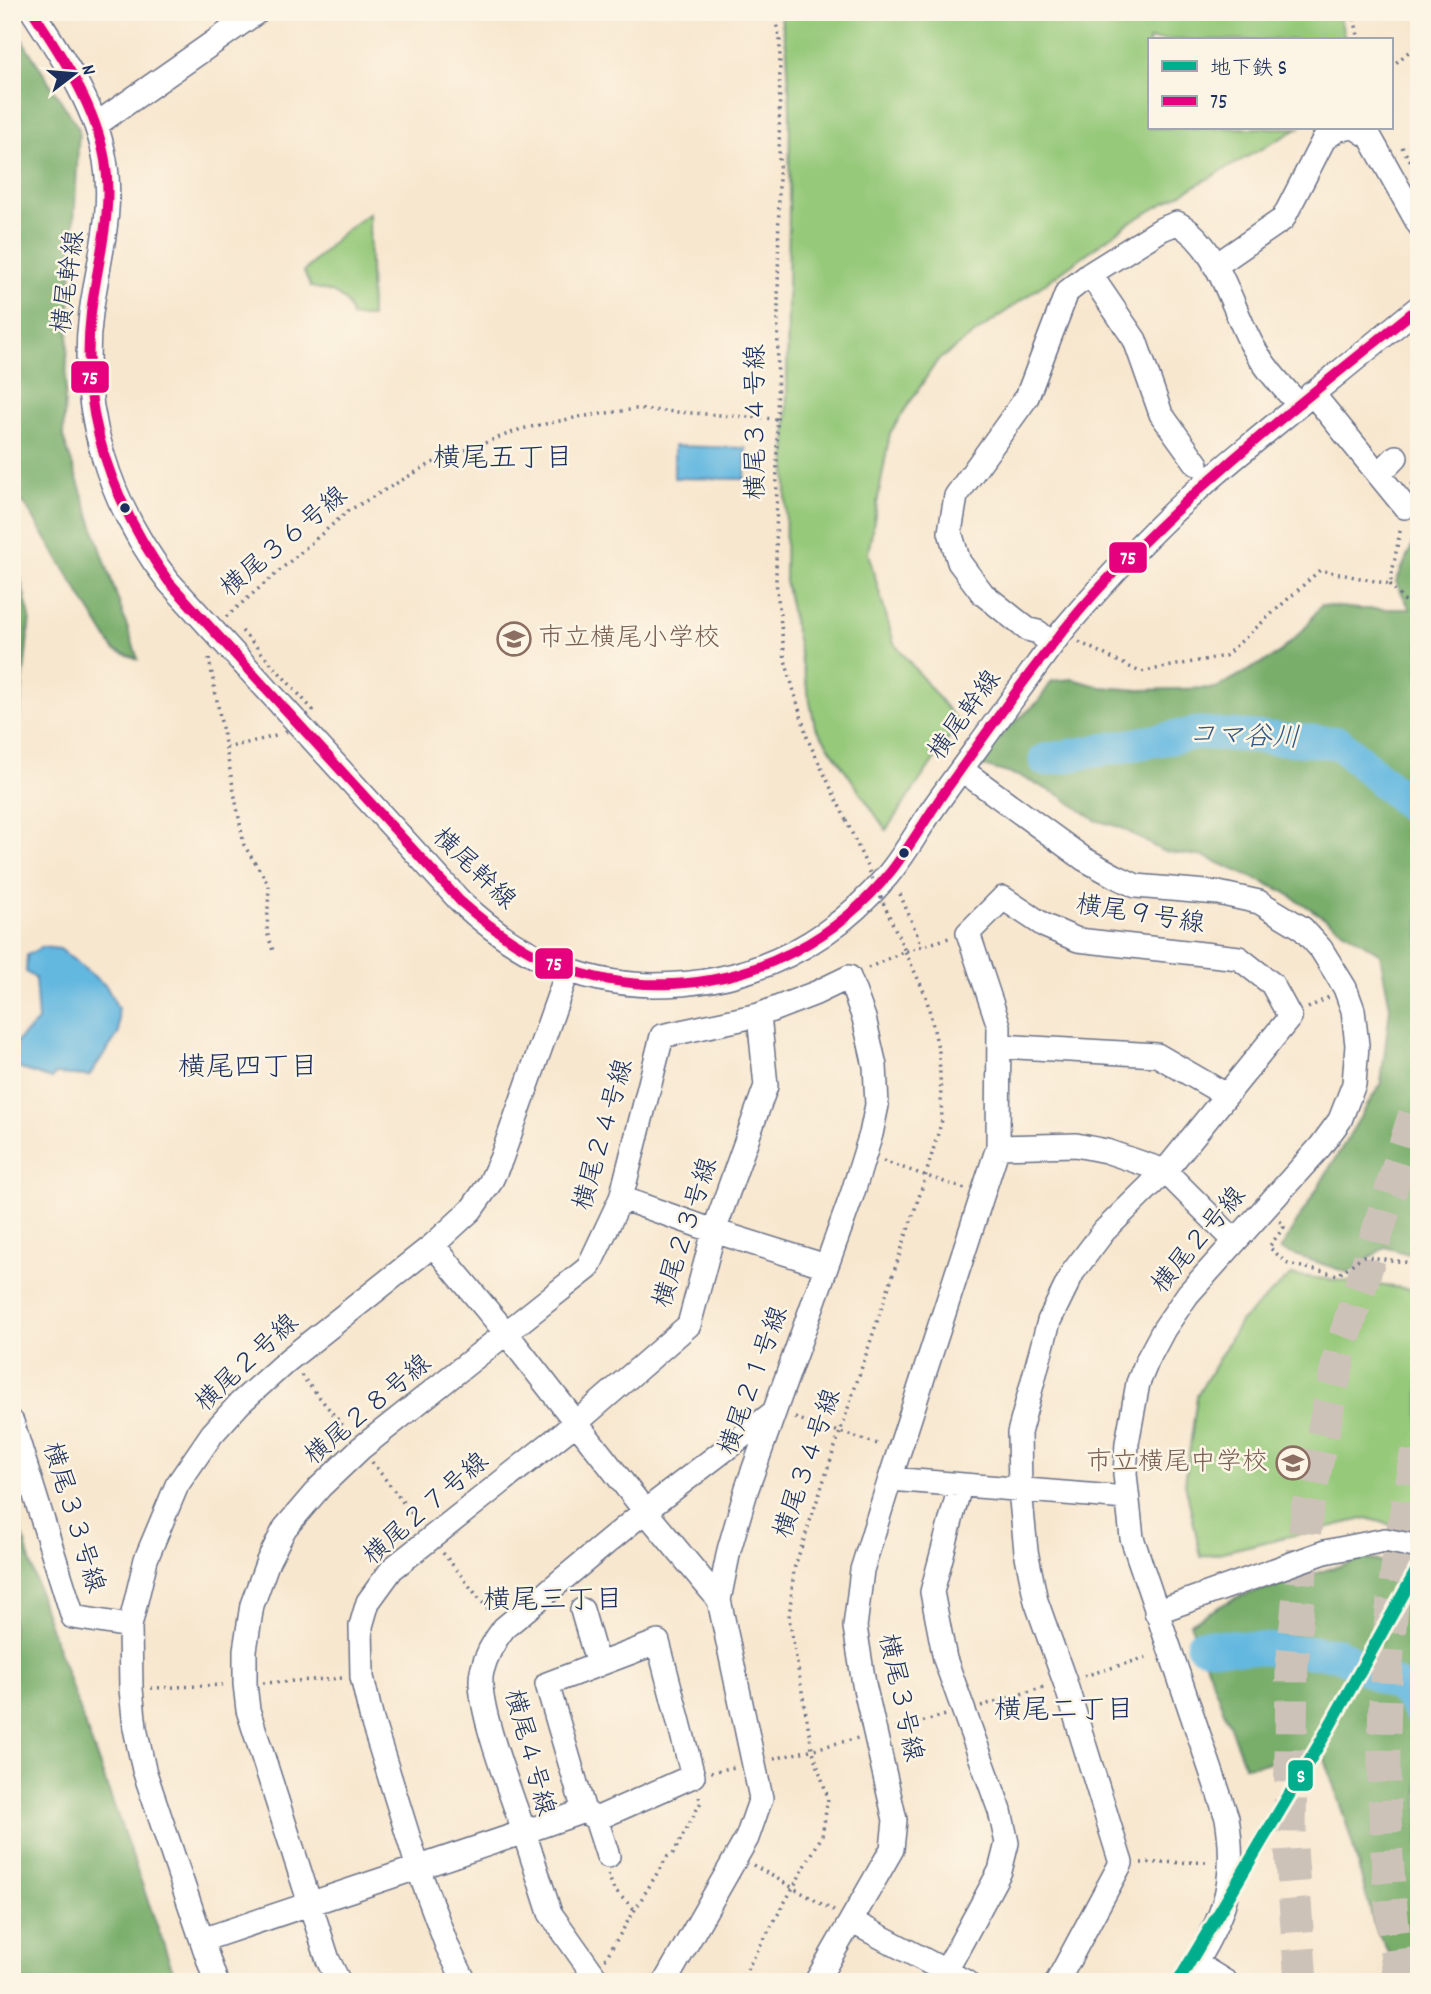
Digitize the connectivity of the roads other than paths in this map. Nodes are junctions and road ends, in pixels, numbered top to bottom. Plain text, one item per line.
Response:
1 (33, 12) edge
2 (257, 12) edge
3 (97, 124) junction
4 (1338, 130) edge
5 (1359, 130) edge
6 (1419, 225) edge
7 (1215, 266) junction
8 (1090, 274) junction
9 (1419, 307) edge
10 (1306, 399) junction
11 (1396, 457) dead end
12 (1197, 464) dead end
13 (1379, 474) junction
14 (1405, 507) road end
15 (1052, 645) junction
16 (961, 769) junction
17 (568, 970) junction
18 (759, 1015) junction
19 (999, 1046) junction
20 (1226, 1095) junction
21 (998, 1147) junction
22 (1165, 1171) junction
23 (621, 1198) junction
24 (714, 1231) junction
25 (1235, 1241) junction
26 (433, 1245) junction
27 (826, 1266) junction
28 (507, 1335) junction
29 (774, 1412) junction
30 (12, 1422) edge
31 (576, 1423) junction
32 (890, 1479) junction
33 (960, 1486) junction
34 (1020, 1490) junction
35 (1126, 1498) junction
36 (645, 1511) junction
37 (1419, 1547) edge
38 (719, 1600) junction
39 (582, 1611) dead end
40 (1156, 1612) junction
41 (130, 1626) junction
42 (598, 1665) junction
43 (590, 1815) junction
44 (524, 1832) junction
45 (608, 1856) road end
46 (418, 1868) junction
47 (311, 1905) junction
48 (851, 1921) junction
49 (202, 1940) junction
50 (1190, 1972) edge
51 (597, 1978) edge
52 (951, 1978) edge
53 (216, 1982) edge
54 (339, 1982) edge
55 (465, 1982) edge
56 (665, 1982) edge
57 (816, 1982) edge
58 (1058, 1982) edge
59 (1226, 1982) edge

1 - 3 street, 横尾幹線
2 - 3 street
3 - 17 street, 横尾幹線
4 - 7 street
5 - 6 street
7 - 8 street
7 - 10 street
8 - 12 street
8 - 15 street
9 - 10 street, 横尾幹線
10 - 13 street
10 - 15 street, 横尾幹線
11 - 13 street
13 - 14 street
15 - 16 street, 横尾幹線
16 - 17 street, 横尾幹線
16 - 25 street, 横尾２号線
17 - 26 street, 横尾２号線
18 - 23 street, 横尾２４号線
18 - 24 street, 横尾２３号線
18 - 27 street, 横尾２１号線
19 - 20 street
19 - 20 street, 横尾９号線
19 - 21 street
20 - 22 street
21 - 22 street
21 - 32 street
22 - 25 street
22 - 34 street
23 - 24 street
23 - 28 street, 横尾２４号線
24 - 27 street
24 - 31 street, 横尾２３号線
25 - 35 street, 横尾２号線
26 - 28 street
26 - 41 street, 横尾２号線
27 - 29 street, 横尾２１号線
28 - 31 street
28 - 47 street, 横尾２８号線
29 - 36 street, 横尾４号線
29 - 38 street, 横尾２１号線
30 - 41 street, 横尾３３号線
31 - 36 street
31 - 46 street, 横尾２７号線
32 - 33 street
32 - 48 street, 横尾３号線
33 - 34 street
33 - 52 street
34 - 35 street
34 - 58 street
35 - 40 street, 横尾２号線
36 - 38 street
36 - 44 street, 横尾４号線
37 - 40 street
38 - 56 street, 横尾２１号線
39 - 42 street
40 - 50 street, 横尾２号線
41 - 49 street, 横尾２号線
42 - 43 street
42 - 43 street
43 - 44 street
43 - 45 street
44 - 46 street, 横尾４号線
44 - 51 street
46 - 47 street, 横尾４号線
46 - 55 street, 横尾２７号線
47 - 49 street, 横尾４号線
47 - 54 street, 横尾２８号線
48 - 52 street
48 - 57 street, 横尾３号線
49 - 53 street, 横尾２号線
50 - 59 street

